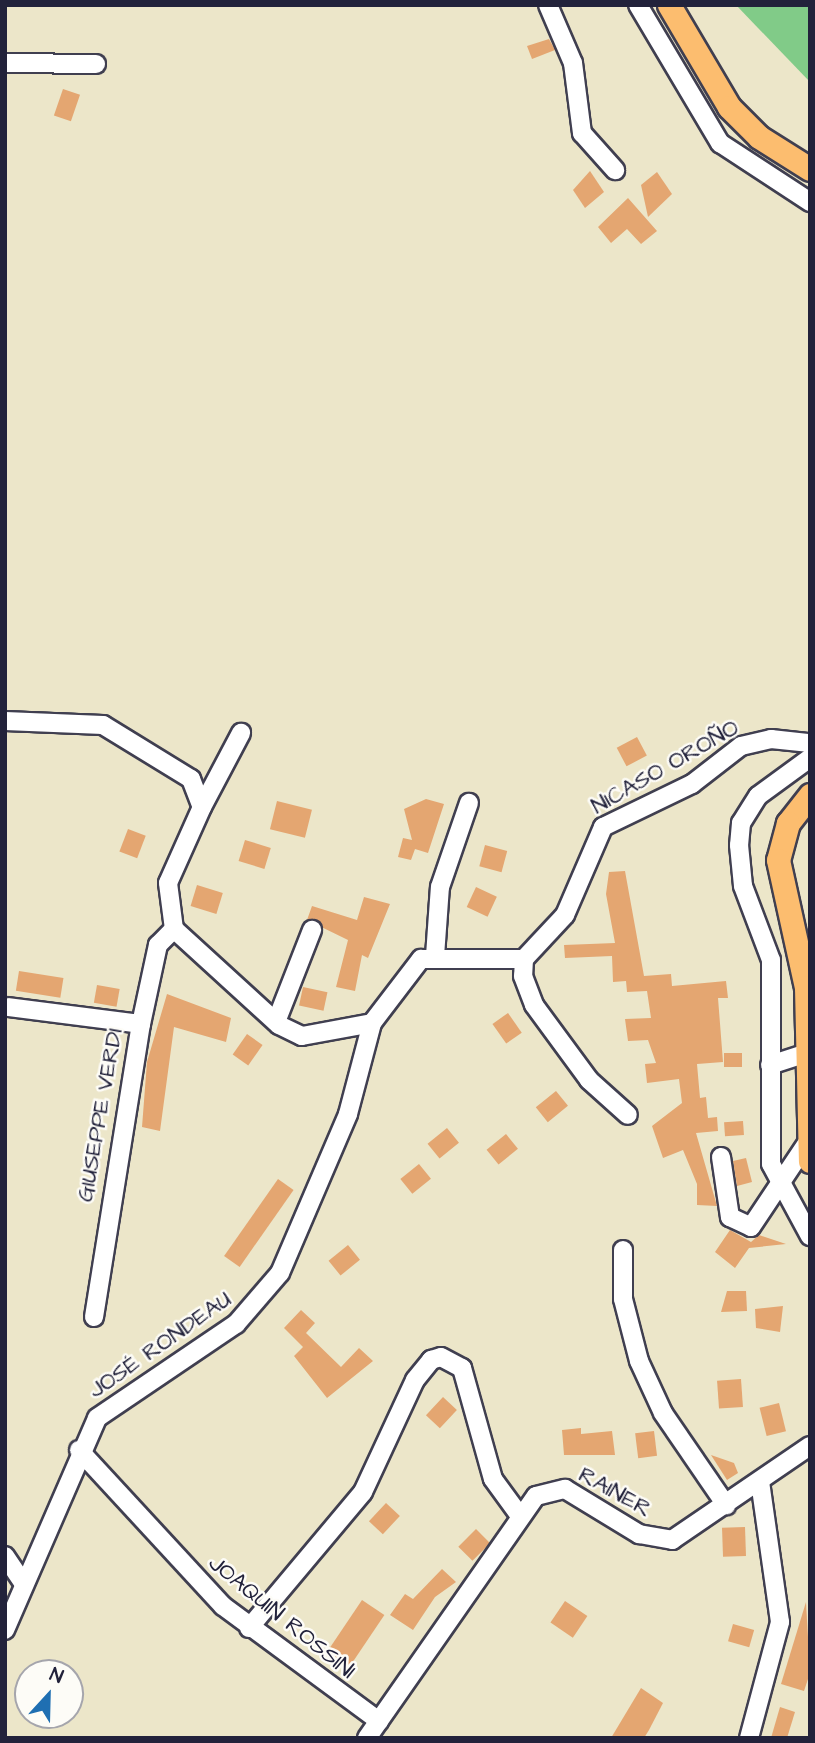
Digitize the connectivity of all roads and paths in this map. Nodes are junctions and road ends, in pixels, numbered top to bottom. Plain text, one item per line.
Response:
1 (548, 5) edge
2 (638, 5) edge
3 (669, 5) edge
4 (5, 63) edge
5 (96, 64) dead end
6 (810, 169) edge
7 (615, 170) dead end
8 (810, 202) edge
9 (5, 721) edge
10 (241, 733) dead end
11 (810, 743) edge
12 (810, 758) edge
13 (810, 795) edge
14 (470, 803) dead end
15 (202, 807) junction
16 (174, 929) junction
17 (312, 930) dead end
18 (435, 956) junction
19 (524, 959) junction
20 (8, 1007) dead end
21 (276, 1022) junction
22 (372, 1023) junction
23 (141, 1024) junction
24 (807, 1053) junction
25 (770, 1065) junction
26 (628, 1115) dead end
27 (809, 1152) edge
28 (721, 1157) dead end
29 (780, 1185) junction
30 (810, 1236) edge
31 (623, 1250) dead end
32 (94, 1317) dead end
33 (810, 1446) edge
34 (79, 1450) junction
35 (760, 1482) junction
36 (726, 1504) junction
37 (520, 1516) junction
38 (5, 1556) edge
39 (24, 1584) junction
40 (248, 1628) junction
41 (5, 1630) edge
42 (379, 1721) junction
43 (367, 1738) edge
44 (749, 1738) edge

1 - 7 street
2 - 8 street
3 - 6 main road
4 - 5 street
9 - 15 street
10 - 15 street
11 - 19 street, NICASO OROÑO
12 - 25 street
13 - 24 main road
14 - 18 street
15 - 16 street
16 - 21 street
16 - 23 street, GIUSEPPE VERDI
17 - 21 street
18 - 19 street
18 - 22 street
19 - 26 street
20 - 23 street
21 - 22 street
22 - 34 street, JOSÉ RONDEAU
23 - 32 street, GIUSEPPE VERDI
24 - 25 street
24 - 27 main road
25 - 29 street
27 - 29 street
28 - 29 street
29 - 30 street
31 - 36 street
33 - 35 street, RAINER
34 - 39 street, JOSÉ RONDEAU
34 - 40 street, JOAQUIN ROSSINI
35 - 36 street, RAINER
35 - 44 street
36 - 37 street, RAINER
37 - 40 street
37 - 42 street, RAINER
38 - 39 street
39 - 41 street, JOSÉ RONDEAU
40 - 42 street, JOAQUIN ROSSINI
42 - 43 street, RAINER

